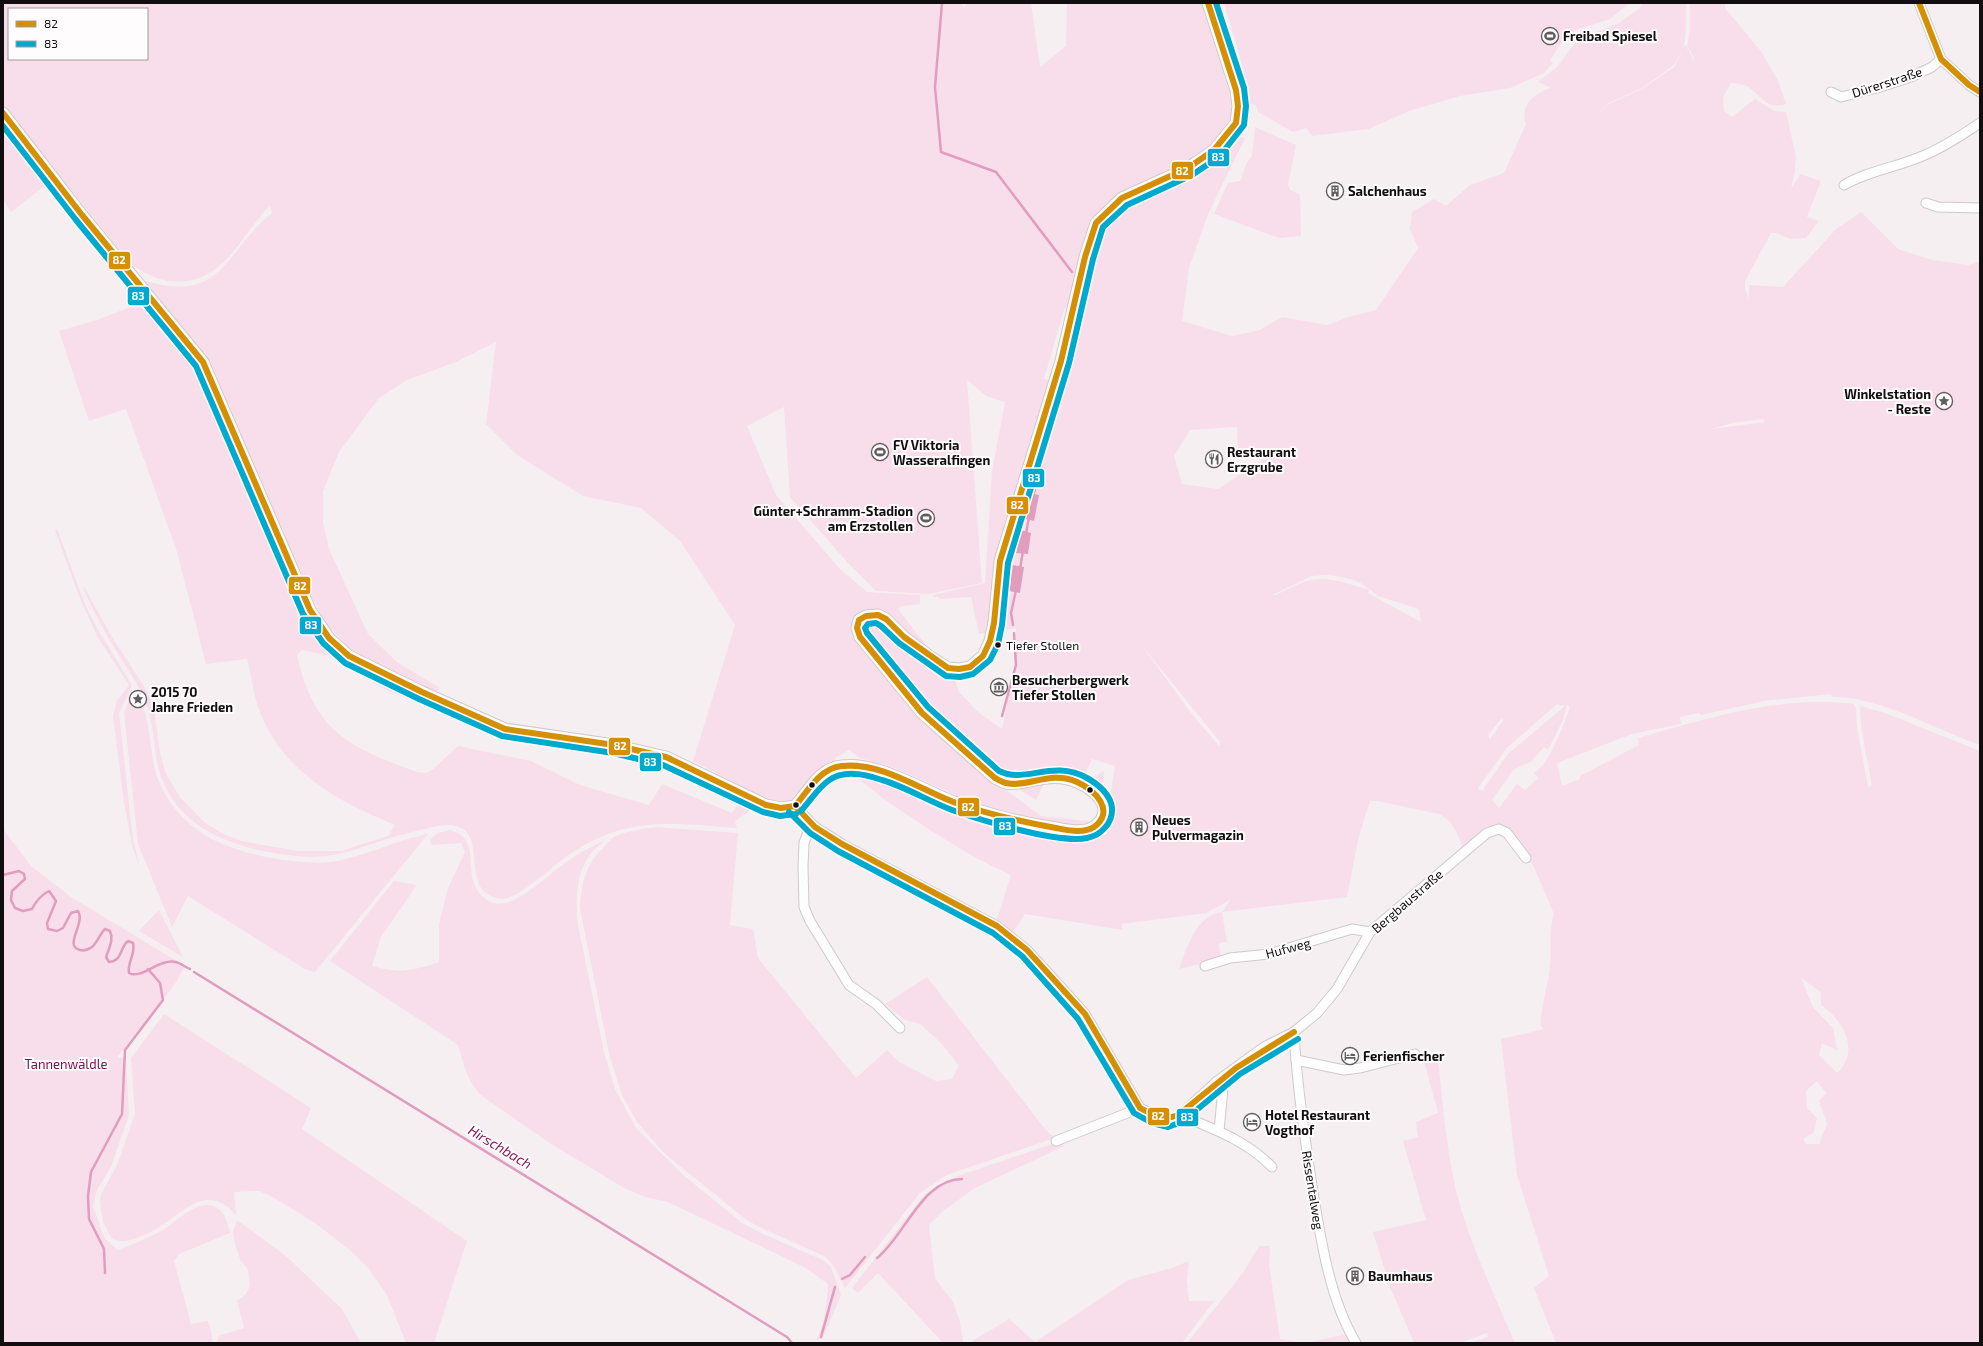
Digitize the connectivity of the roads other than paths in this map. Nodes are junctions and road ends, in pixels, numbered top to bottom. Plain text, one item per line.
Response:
1 (1208, 3) edge
2 (1919, 3) edge
3 (1941, 59) junction
4 (1831, 92) dead end
5 (1980, 92) edge
6 (3, 113) edge
7 (1980, 123) edge
8 (1844, 185) dead end
9 (1926, 203) dead end
10 (1980, 208) edge
11 (796, 806) junction
12 (815, 827) junction
13 (1526, 858) dead end
14 (1370, 932) junction
15 (1205, 966) dead end
16 (900, 1028) dead end
17 (1294, 1032) junction
18 (1415, 1054) dead end
19 (1296, 1060) junction
20 (1216, 1082) junction
21 (1140, 1108) junction
22 (1180, 1114) junction
23 (1219, 1131) junction
24 (1056, 1141) dead end
25 (1272, 1167) dead end
26 (1356, 1343) edge

1 - 11 street
2 - 3 street
3 - 4 street, Dürerstraße
3 - 5 street
6 - 11 street
7 - 8 street
9 - 10 street
11 - 12 street
12 - 16 street
12 - 21 street
13 - 14 street, Bergbaustraße
14 - 15 street, Hufweg
14 - 17 street, Bergbaustraße
17 - 19 street, Rissentalweg
17 - 20 street, Bergbaustraße
18 - 19 street
19 - 26 street, Rissentalweg
20 - 22 street, Bergbaustraße
20 - 23 street
21 - 22 street
21 - 24 street
22 - 23 street
23 - 25 street

